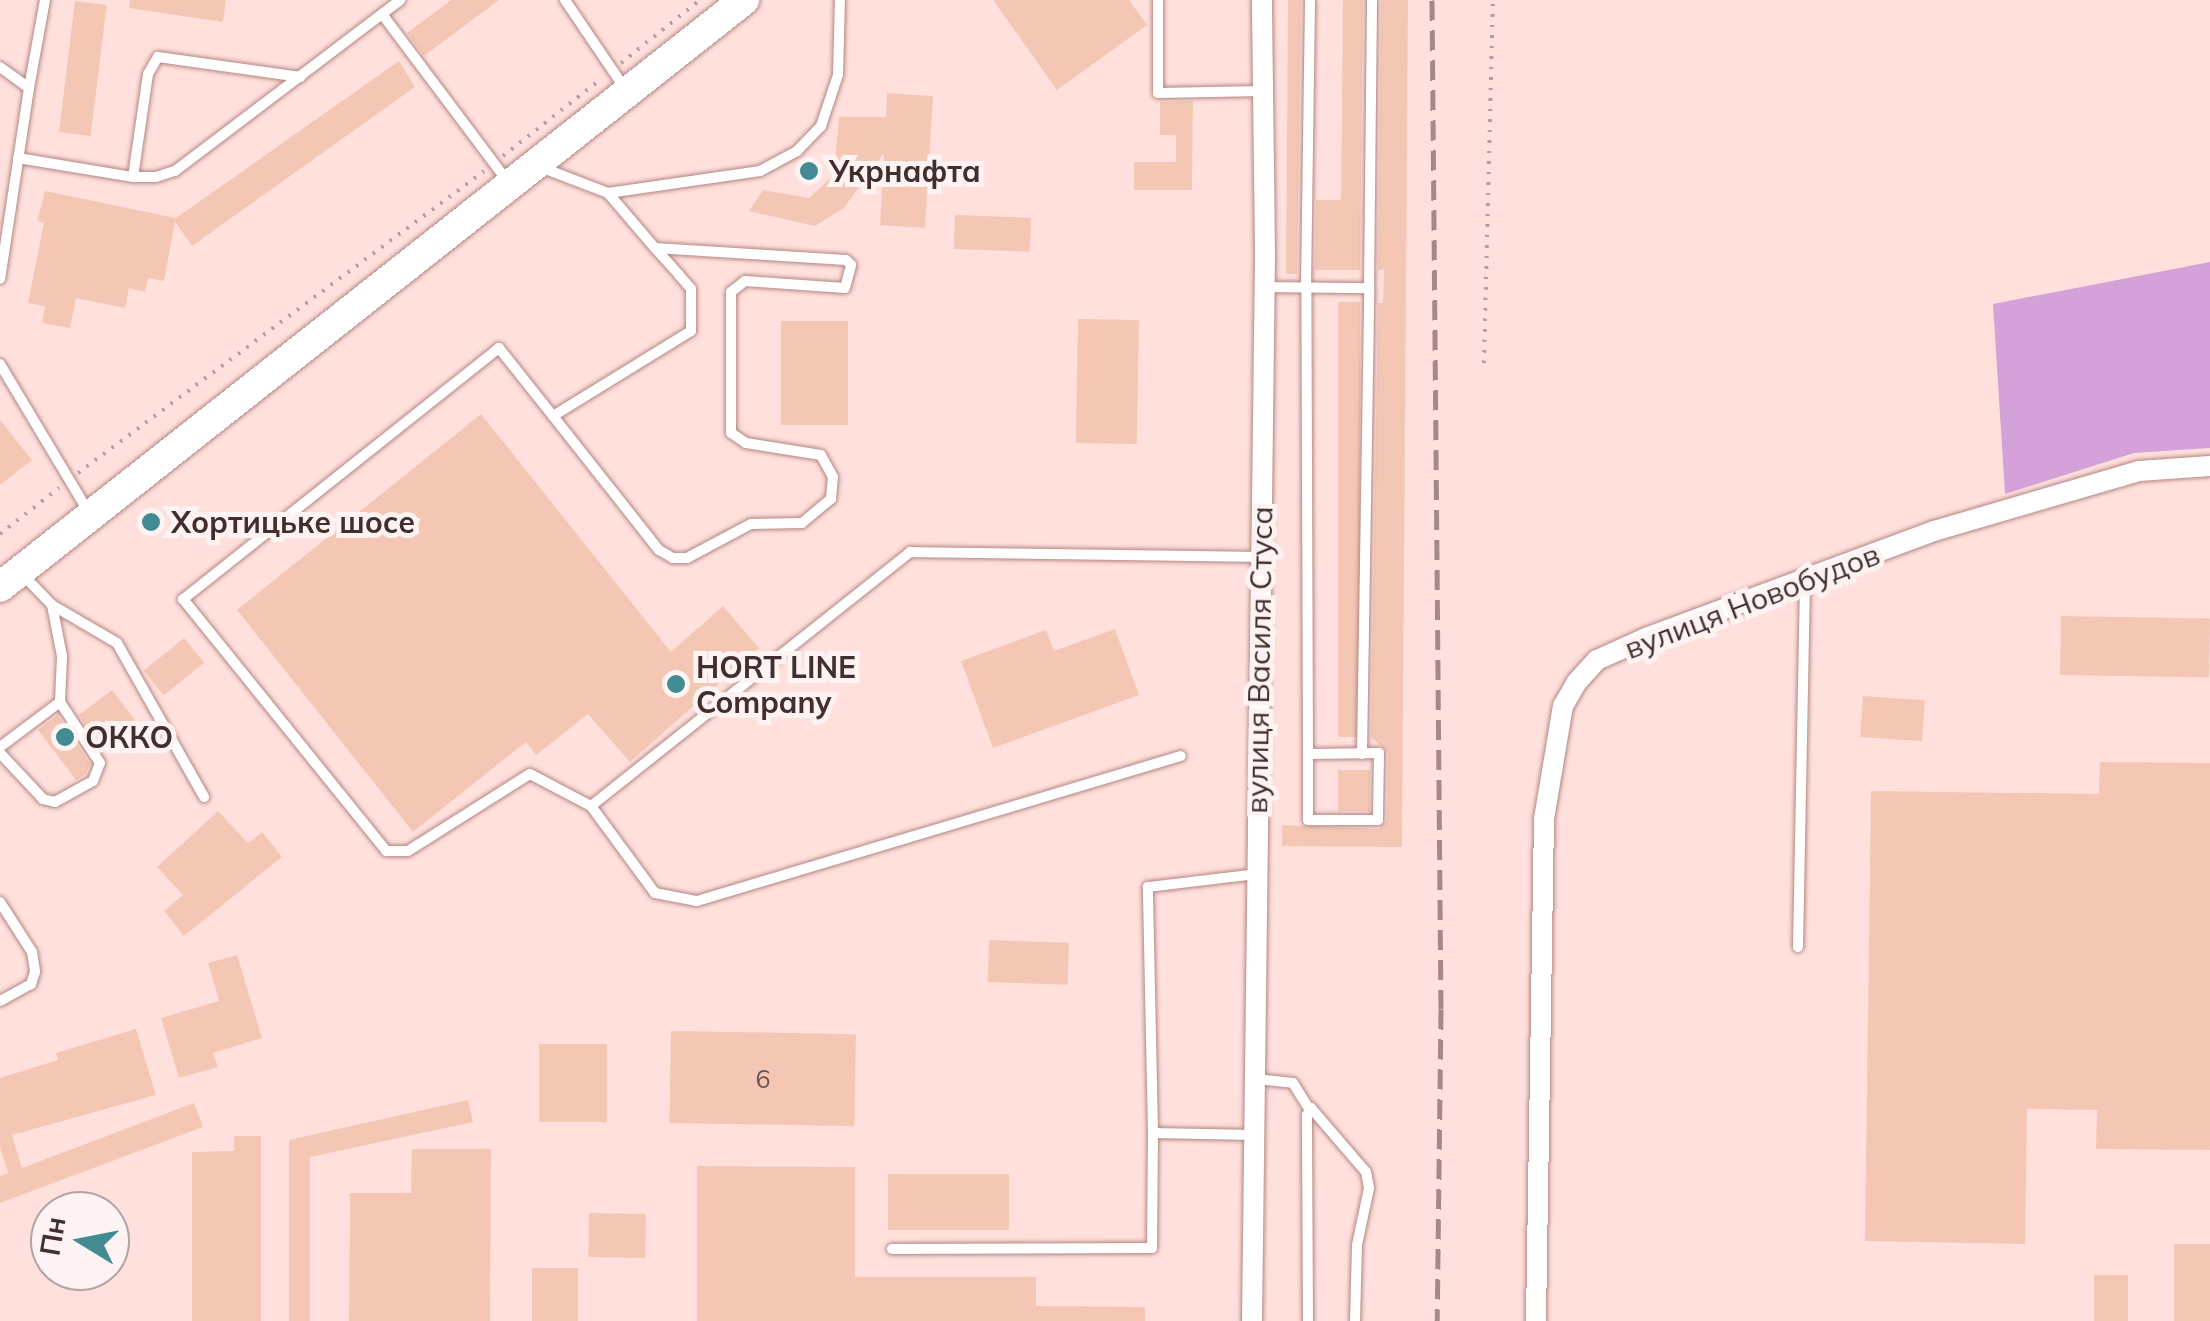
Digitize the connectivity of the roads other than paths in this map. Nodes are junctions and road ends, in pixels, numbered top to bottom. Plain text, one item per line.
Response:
1 (45, 0) edge
2 (400, 0) edge
3 (565, 0) edge
4 (744, 0) edge
5 (840, 0) edge
6 (1158, 0) edge
7 (1262, 0) edge
8 (1310, 0) edge
9 (1372, 0) edge
10 (382, 14) junction
11 (0, 67) edge
12 (300, 77) junction
13 (619, 80) junction
14 (29, 88) junction
15 (1263, 91) junction
16 (18, 158) junction
17 (511, 171) junction
18 (133, 176) junction
19 (608, 193) junction
20 (655, 248) junction
21 (0, 278) edge
22 (1264, 287) junction
23 (1306, 287) junction
24 (1369, 288) junction
25 (0, 364) edge
26 (554, 416) junction
27 (2210, 466) edge
28 (91, 516) junction
29 (1260, 557) junction
30 (10, 579) edge
31 (1805, 583) junction
32 (52, 605) junction
33 (60, 702) junction
34 (0, 750) edge
35 (1308, 754) junction
36 (1362, 754) junction
37 (1181, 756) dead end
38 (204, 796) dead end
39 (591, 806) junction
40 (1257, 874) junction
41 (0, 902) edge
42 (1798, 947) dead end
43 (0, 1001) edge
44 (1254, 1079) junction
45 (1309, 1109) junction
46 (1153, 1133) junction
47 (1254, 1136) junction
48 (892, 1250) dead end
49 (1252, 1321) edge
50 (1308, 1321) edge
51 (1355, 1321) edge
52 (1536, 1321) edge

1 - 14 lane
2 - 10 lane
3 - 13 lane
4 - 13 main road
5 - 19 lane
6 - 15 lane
7 - 15 street, вулиця Василя Стуса
8 - 23 lane
9 - 24 lane
10 - 12 lane
10 - 17 lane
11 - 14 lane
12 - 18 lane
12 - 18 lane
13 - 17 main road
14 - 16 lane
15 - 22 street, вулиця Василя Стуса
16 - 18 lane
16 - 21 lane
17 - 19 lane
17 - 28 main road
19 - 20 lane
20 - 26 lane
20 - 26 lane
22 - 23 lane
22 - 29 street, вулиця Василя Стуса
23 - 24 lane
23 - 35 lane
24 - 36 lane
25 - 28 lane
26 - 39 lane
27 - 31 street, вулиця Новобудов
28 - 30 main road
29 - 39 lane
29 - 40 street, вулиця Василя Стуса
30 - 32 lane
31 - 42 lane
31 - 52 street, вулиця Новобудов
32 - 33 lane
32 - 38 lane
33 - 34 lane
33 - 34 lane
35 - 36 lane
35 - 36 lane
37 - 39 lane
40 - 44 street, вулиця Василя Стуса
40 - 46 lane
41 - 43 lane
44 - 45 lane
44 - 47 street, вулиця Василя Стуса
45 - 50 lane
45 - 51 lane
46 - 47 lane
46 - 48 lane
47 - 49 street, вулиця Василя Стуса

